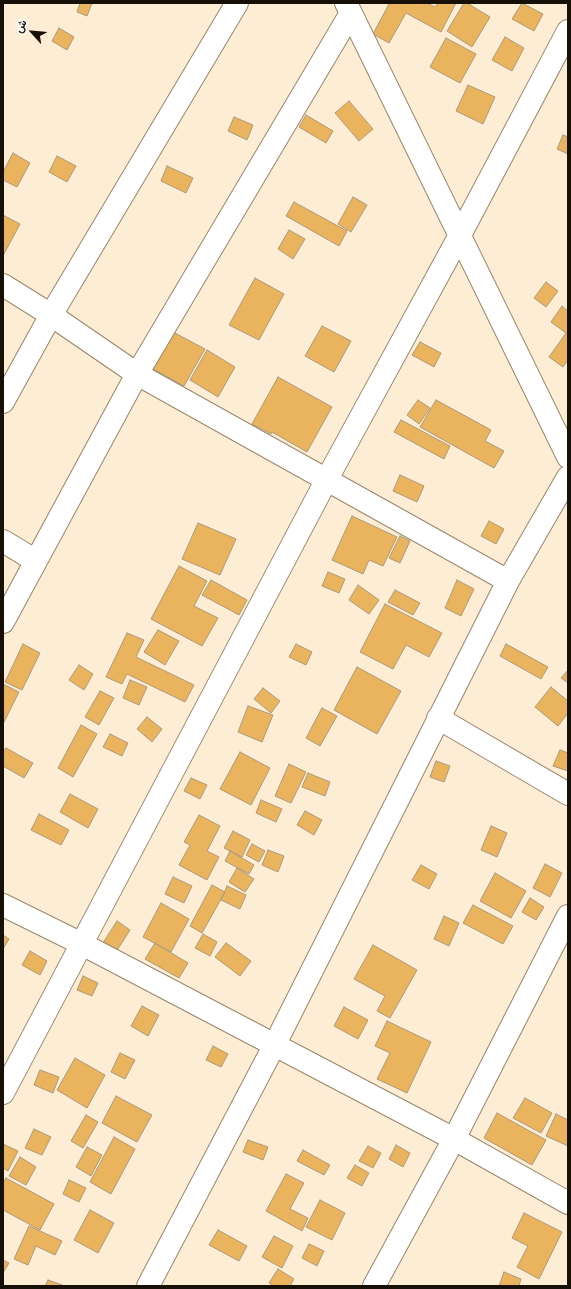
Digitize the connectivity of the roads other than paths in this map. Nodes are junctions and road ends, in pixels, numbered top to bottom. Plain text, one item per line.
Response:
1 (237, 3) edge
2 (348, 8) edge
3 (568, 31) edge
4 (460, 235) junction
5 (3, 285) edge
6 (51, 315) junction
7 (137, 374) junction
8 (3, 402) edge
9 (568, 457) edge
10 (568, 477) edge
11 (327, 479) junction
12 (3, 541) edge
13 (36, 560) junction
14 (508, 582) junction
15 (3, 622) edge
16 (438, 718) junction
17 (568, 794) edge
18 (3, 905) edge
19 (568, 916) edge
20 (82, 944) junction
21 (274, 1046) junction
22 (3, 1093) edge
23 (454, 1139) junction
24 (568, 1203) edge
25 (148, 1286) edge
26 (374, 1286) edge

1 - 6 street
2 - 4 street
2 - 7 street
3 - 4 street
4 - 9 street
4 - 11 street
5 - 6 street
6 - 7 street
6 - 8 street
7 - 11 street
7 - 13 street
10 - 14 street
11 - 14 street
11 - 20 street
12 - 13 street
13 - 15 street
14 - 16 street
16 - 17 street
16 - 21 street
18 - 20 street
19 - 23 street
20 - 21 street
20 - 22 street
21 - 23 street
21 - 25 street
23 - 24 street
23 - 26 street

